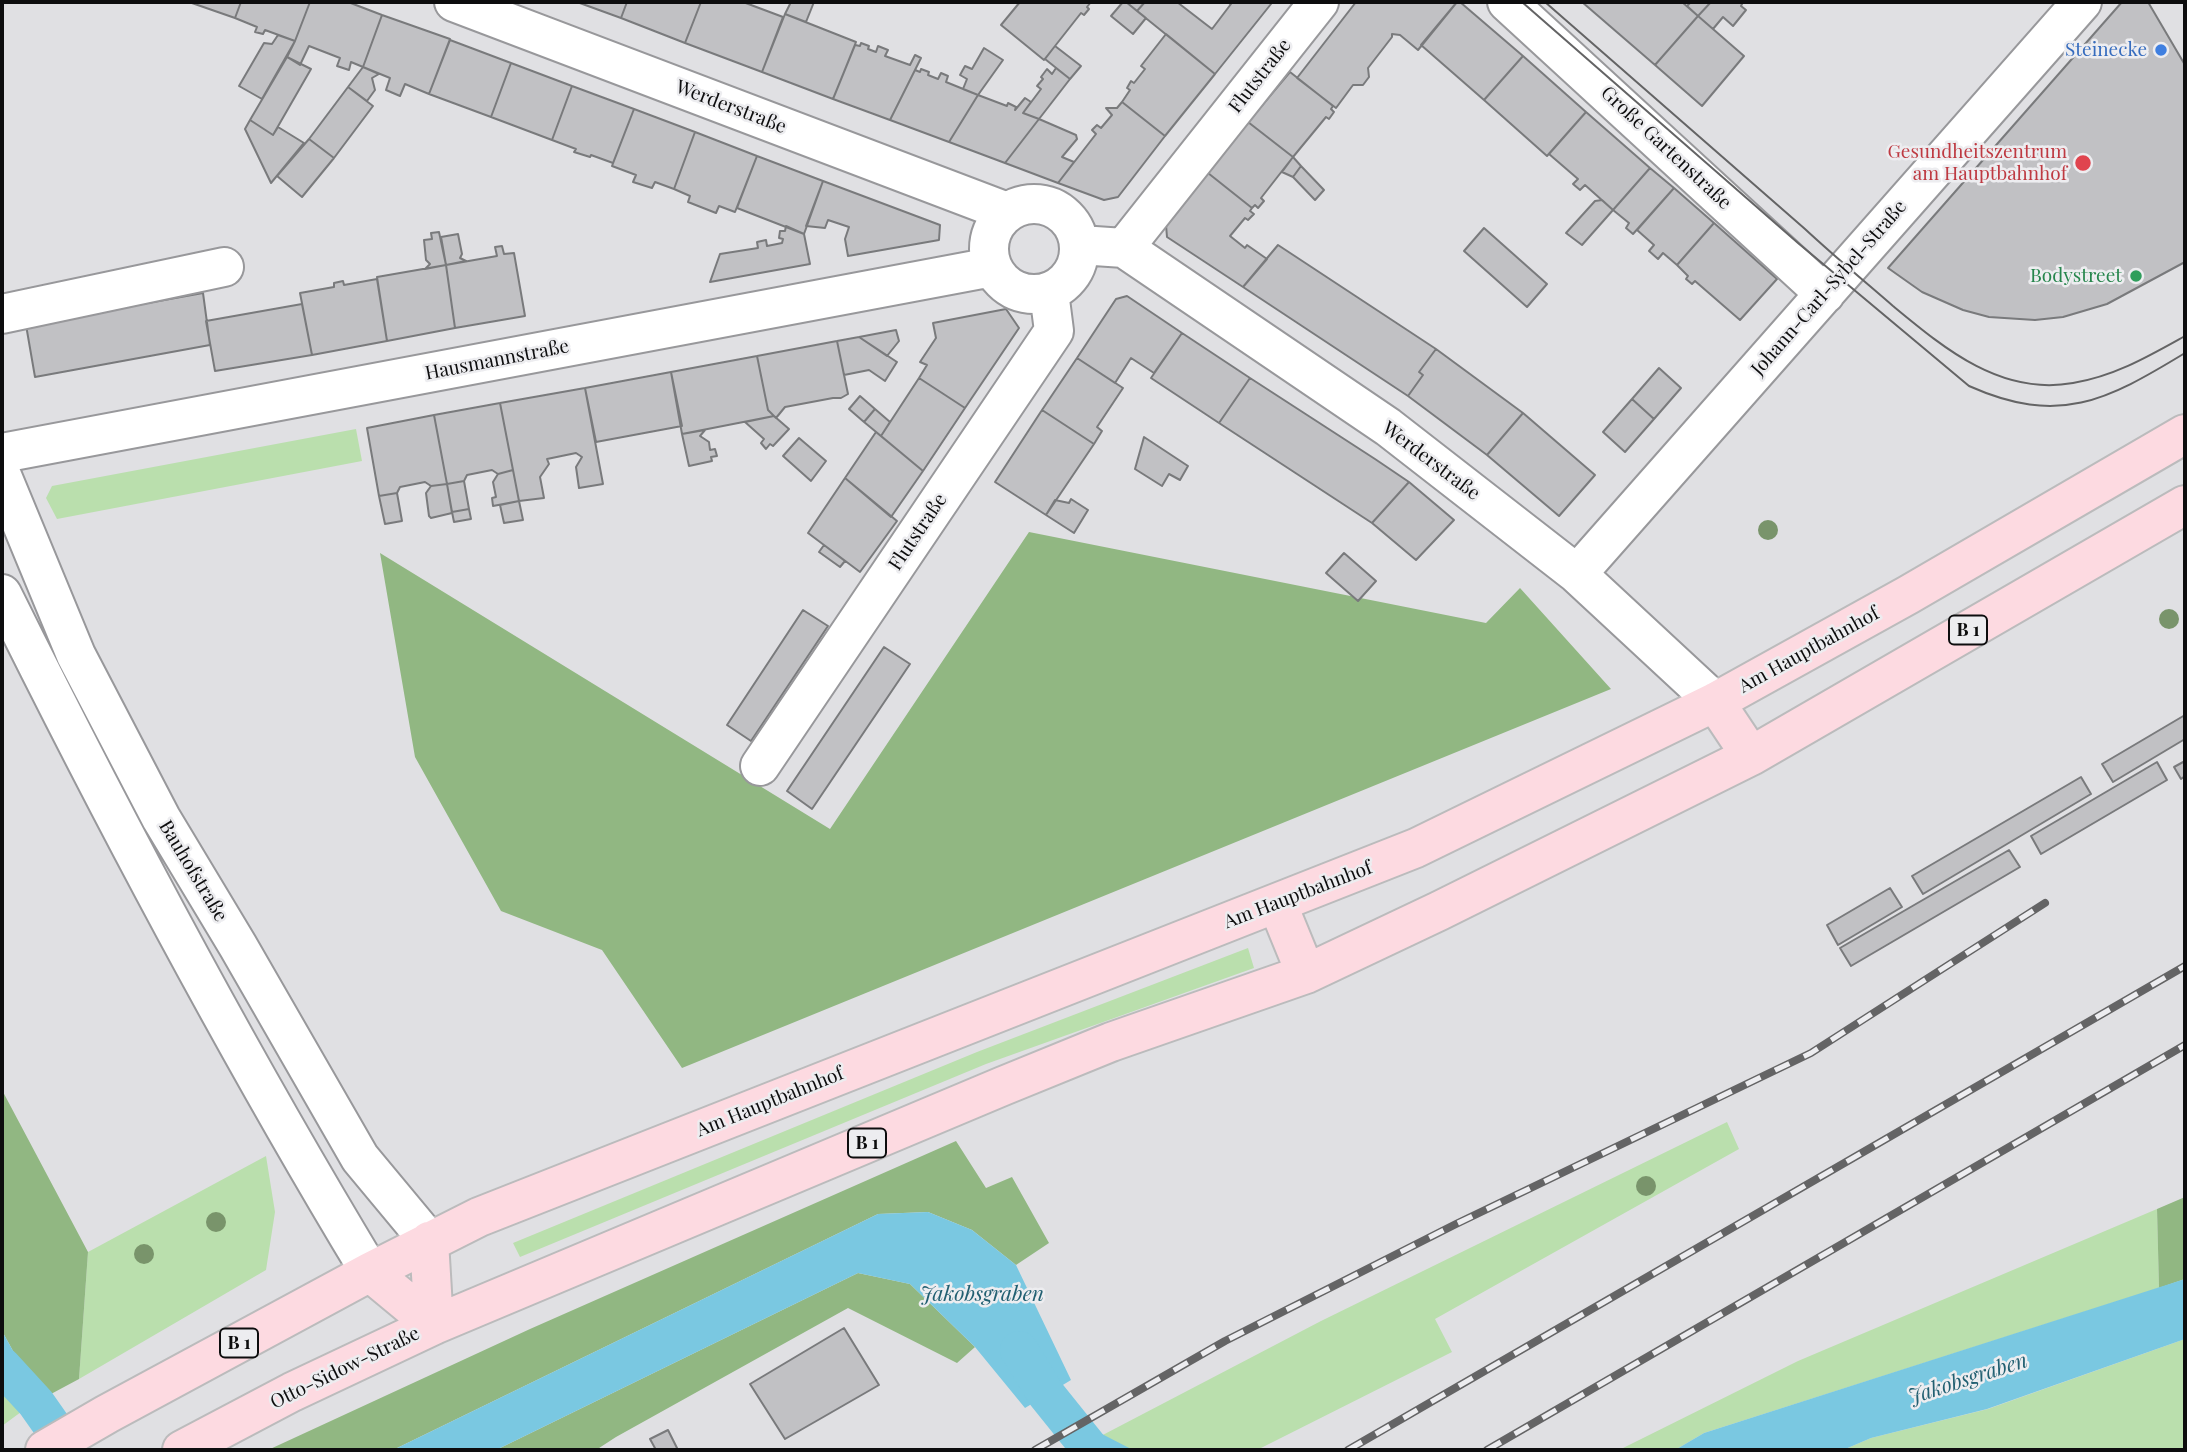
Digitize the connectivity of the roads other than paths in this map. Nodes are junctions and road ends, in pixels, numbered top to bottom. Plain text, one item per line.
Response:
1 (454, 2) edge
2 (1319, 2) edge
3 (1507, 2) edge
4 (2082, 2) edge
5 (1007, 212) junction
6 (1080, 245) junction
7 (1124, 248) junction
8 (224, 267) dead end
9 (992, 267) junction
10 (1049, 292) junction
11 (1825, 294) junction
12 (2, 314) edge
13 (2185, 434) edge
14 (2, 453) edge
15 (2, 476) edge
16 (2185, 505) edge
17 (1577, 574) junction
18 (2, 594) edge
19 (1716, 702) junction
20 (1751, 756) junction
21 (760, 766) dead end
22 (1276, 903) junction
23 (1306, 975) junction
24 (429, 1241) junction
25 (370, 1272) junction
26 (434, 1325) junction
27 (45, 1450) edge
28 (182, 1450) edge

1 - 5 street, Werderstraße
2 - 7 street, Flutstraße
3 - 11 street, Große Gartenstraße
4 - 11 street, Johann-Carl-Sybel-Straße
5 - 6 street
5 - 9 street
6 - 7 street
6 - 10 street
7 - 17 street, Werderstraße
8 - 12 street
9 - 10 street
9 - 14 street, Hausmannstraße
10 - 21 street, Flutstraße
11 - 17 street, Johann-Carl-Sybel-Straße
13 - 19 main road, Am Hauptbahnhof / B 1
15 - 24 street, Bauhofstraße
16 - 20 main road, B 1
17 - 19 street, Werderstraße
18 - 25 street, Bauhofstraße
19 - 20 main road
19 - 22 main road, Am Hauptbahnhof / B 1
20 - 23 main road, B 1
22 - 23 main road
22 - 24 main road, Am Hauptbahnhof / B 1
23 - 26 main road, B 1
24 - 25 main road, Am Hauptbahnhof / B 1
24 - 26 main road, Otto-Sidow-Straße
25 - 26 main road
25 - 27 main road, B 1
26 - 28 main road, Otto-Sidow-Straße / B 1

